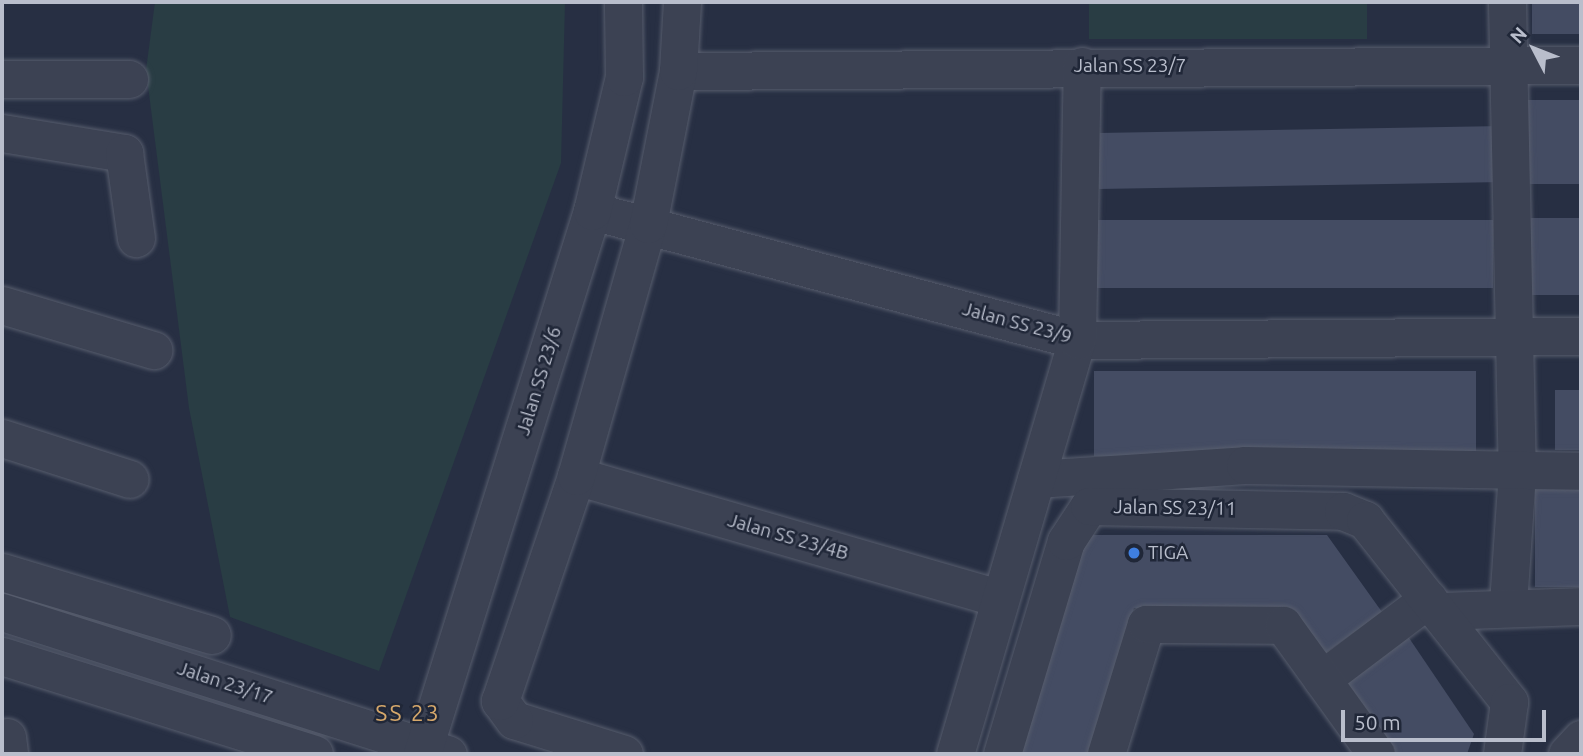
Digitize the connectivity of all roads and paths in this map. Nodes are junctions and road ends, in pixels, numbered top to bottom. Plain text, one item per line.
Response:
1 (623, 2) edge
2 (682, 2) edge
3 (1507, 2) edge
4 (1506, 65) junction
5 (1581, 65) edge
6 (1082, 66) junction
7 (678, 71) junction
8 (2, 79) edge
9 (129, 79) dead end
10 (2, 133) edge
11 (592, 211) junction
12 (648, 224) junction
13 (136, 238) dead end
14 (2, 305) edge
15 (1511, 336) junction
16 (1581, 336) edge
17 (1077, 340) junction
18 (153, 350) dead end
19 (2, 438) edge
20 (1581, 471) edge
21 (1517, 472) junction
22 (576, 476) junction
23 (130, 479) dead end
24 (1035, 479) junction
25 (2, 572) edge
26 (1000, 598) junction
27 (1433, 605) junction
28 (1508, 605) junction
29 (1581, 606) edge
30 (2, 612) edge
31 (212, 635) dead end
32 (2, 656) edge
33 (1322, 679) junction
34 (1581, 739) edge
35 (431, 752) edge
36 (314, 754) edge
37 (624, 754) edge
38 (955, 754) edge
39 (1002, 754) edge
40 (1106, 754) edge
41 (1376, 754) edge
42 (1502, 754) edge
43 (1567, 754) edge

1 - 11 street, Jalan SS 23/6
2 - 7 street
3 - 4 street
4 - 5 street, Jalan SS 23/7
4 - 6 street, Jalan SS 23/7
4 - 15 street
6 - 7 street, Jalan SS 23/7
6 - 17 street
7 - 12 street
8 - 9 street
10 - 13 street
11 - 12 street, Jalan SS 23/9
11 - 35 street, Jalan SS 23/6
12 - 17 street, Jalan SS 23/9
12 - 22 street
14 - 18 street
15 - 16 street, Jalan SS 23/9
15 - 17 street, Jalan SS 23/9
15 - 21 street
17 - 24 street
19 - 23 street
20 - 21 street
21 - 24 street
21 - 28 street
22 - 26 street, Jalan SS 23/4B
22 - 37 street
24 - 26 street
25 - 31 street
26 - 38 street
27 - 28 street
27 - 33 street
27 - 39 street, Jalan SS 23/11
27 - 42 street, Jalan SS 23/11
28 - 29 street
30 - 35 street, Jalan 23/17
32 - 36 street
33 - 40 street
33 - 41 street
34 - 43 street

